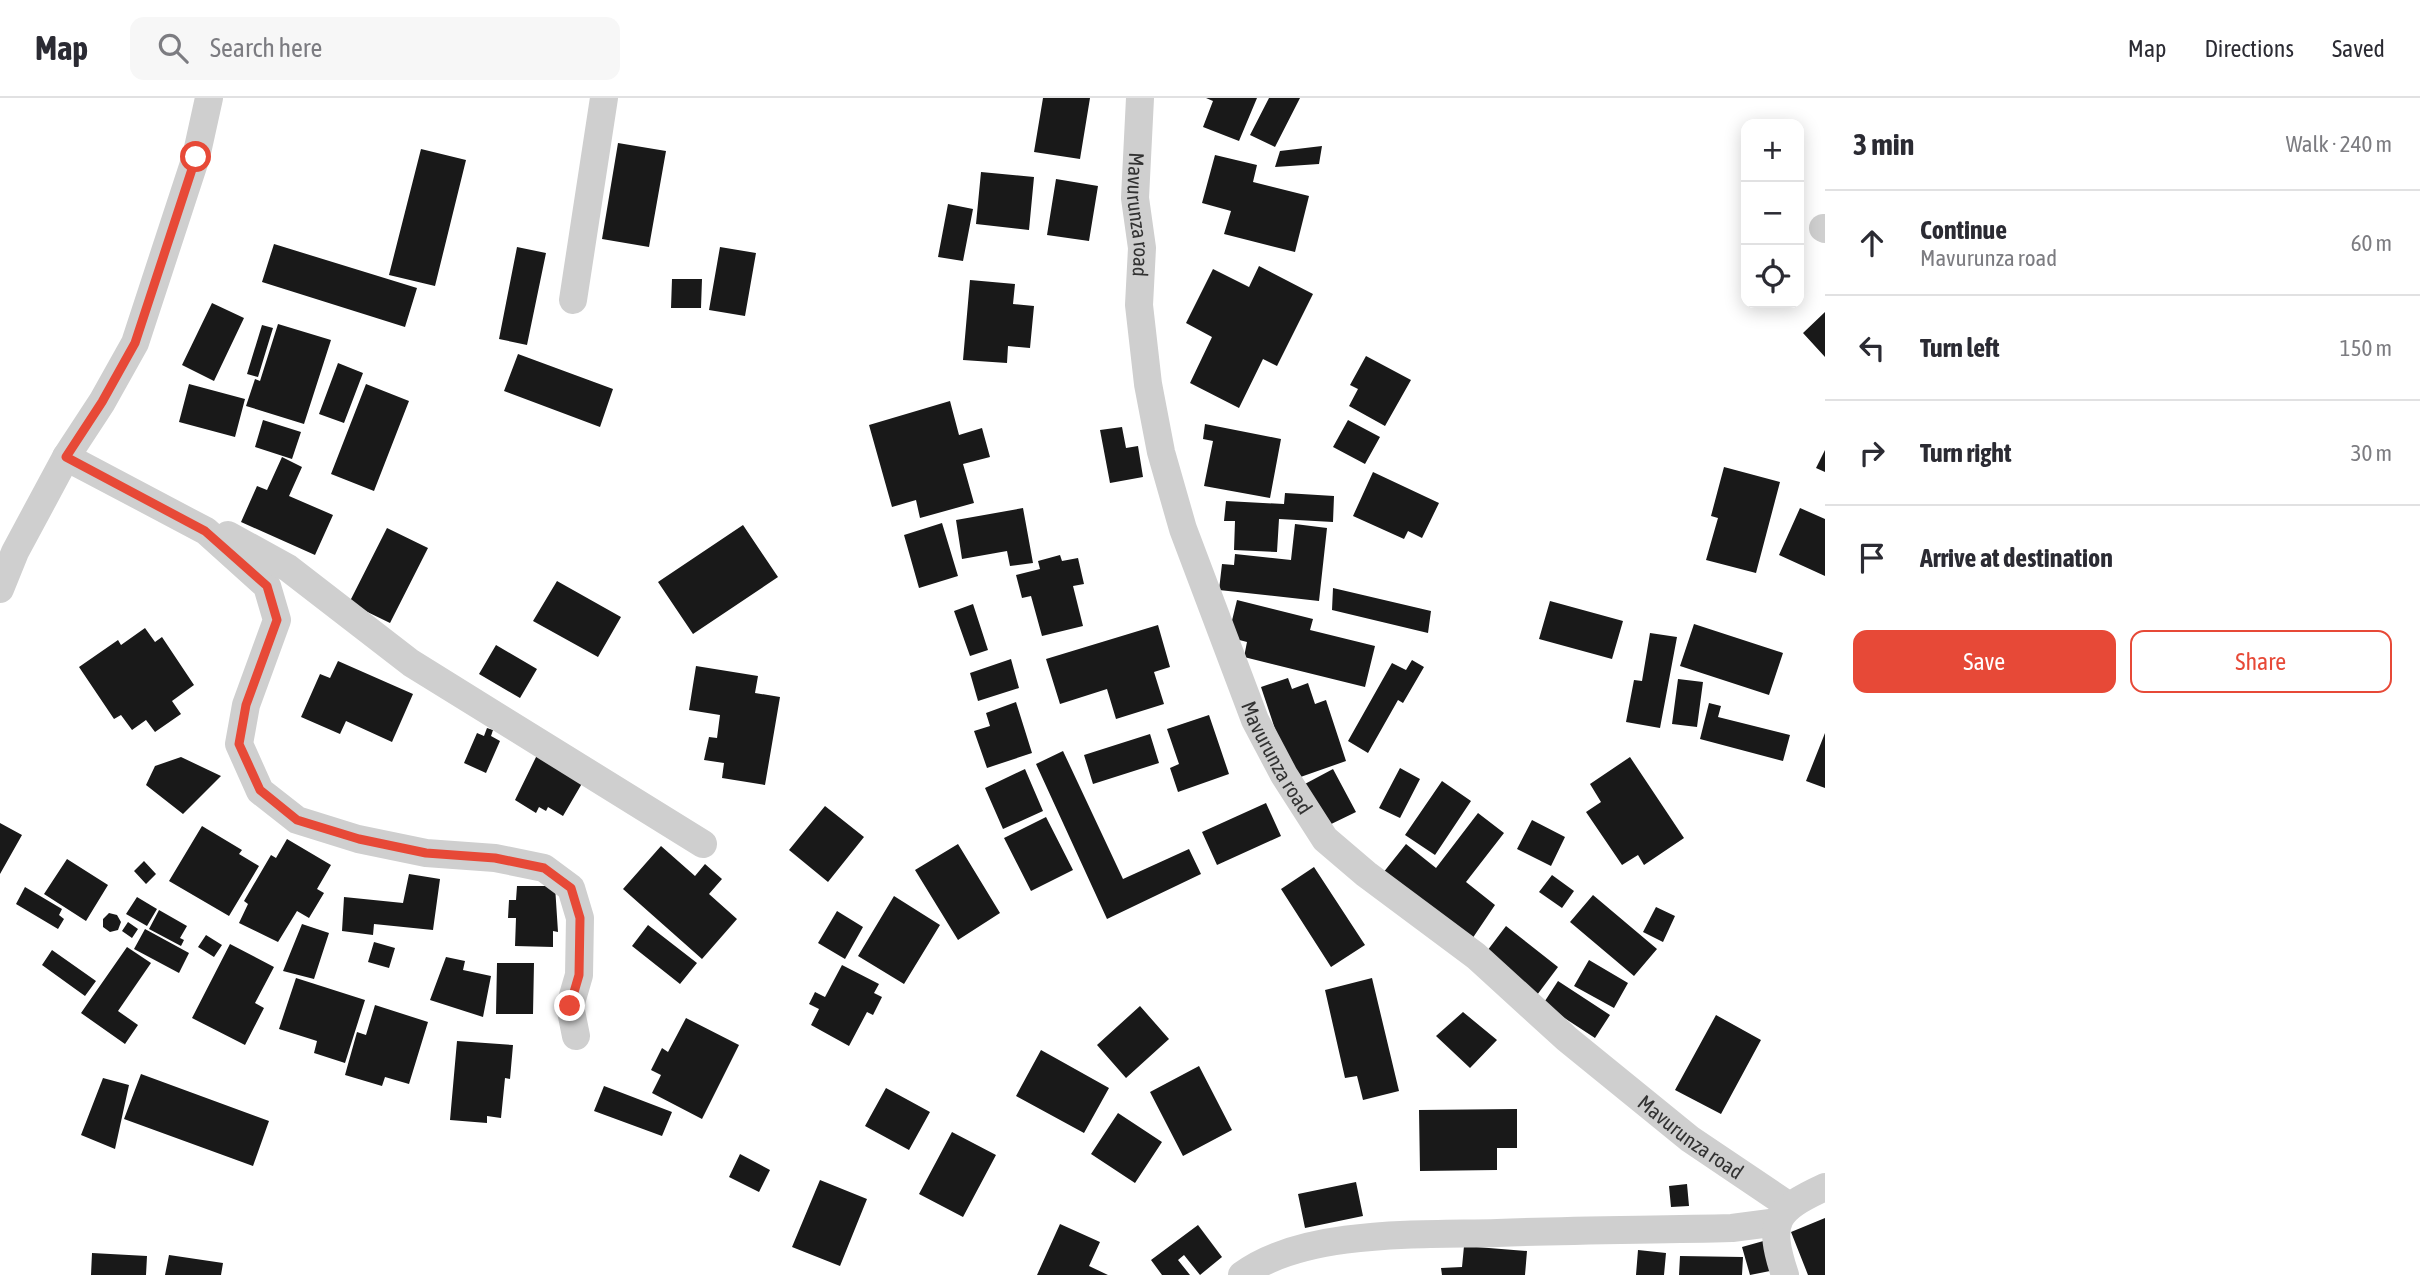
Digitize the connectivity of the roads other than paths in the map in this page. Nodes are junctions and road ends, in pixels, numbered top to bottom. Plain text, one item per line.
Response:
1 (209, 98) edge
2 (604, 98) edge
3 (1140, 98) edge
4 (573, 300) dead end
5 (66, 457) junction
6 (205, 531) junction
7 (0, 589) edge
8 (703, 844) dead end
9 (576, 1036) dead end
10 (1825, 1187) edge
11 (1783, 1213) junction
12 (1242, 1275) edge
13 (1785, 1275) edge

1 - 5 street
2 - 4 street
3 - 11 street, Mavurunza road
5 - 6 street
5 - 7 street
6 - 8 street
6 - 9 street
10 - 11 street
11 - 12 street
11 - 13 street

